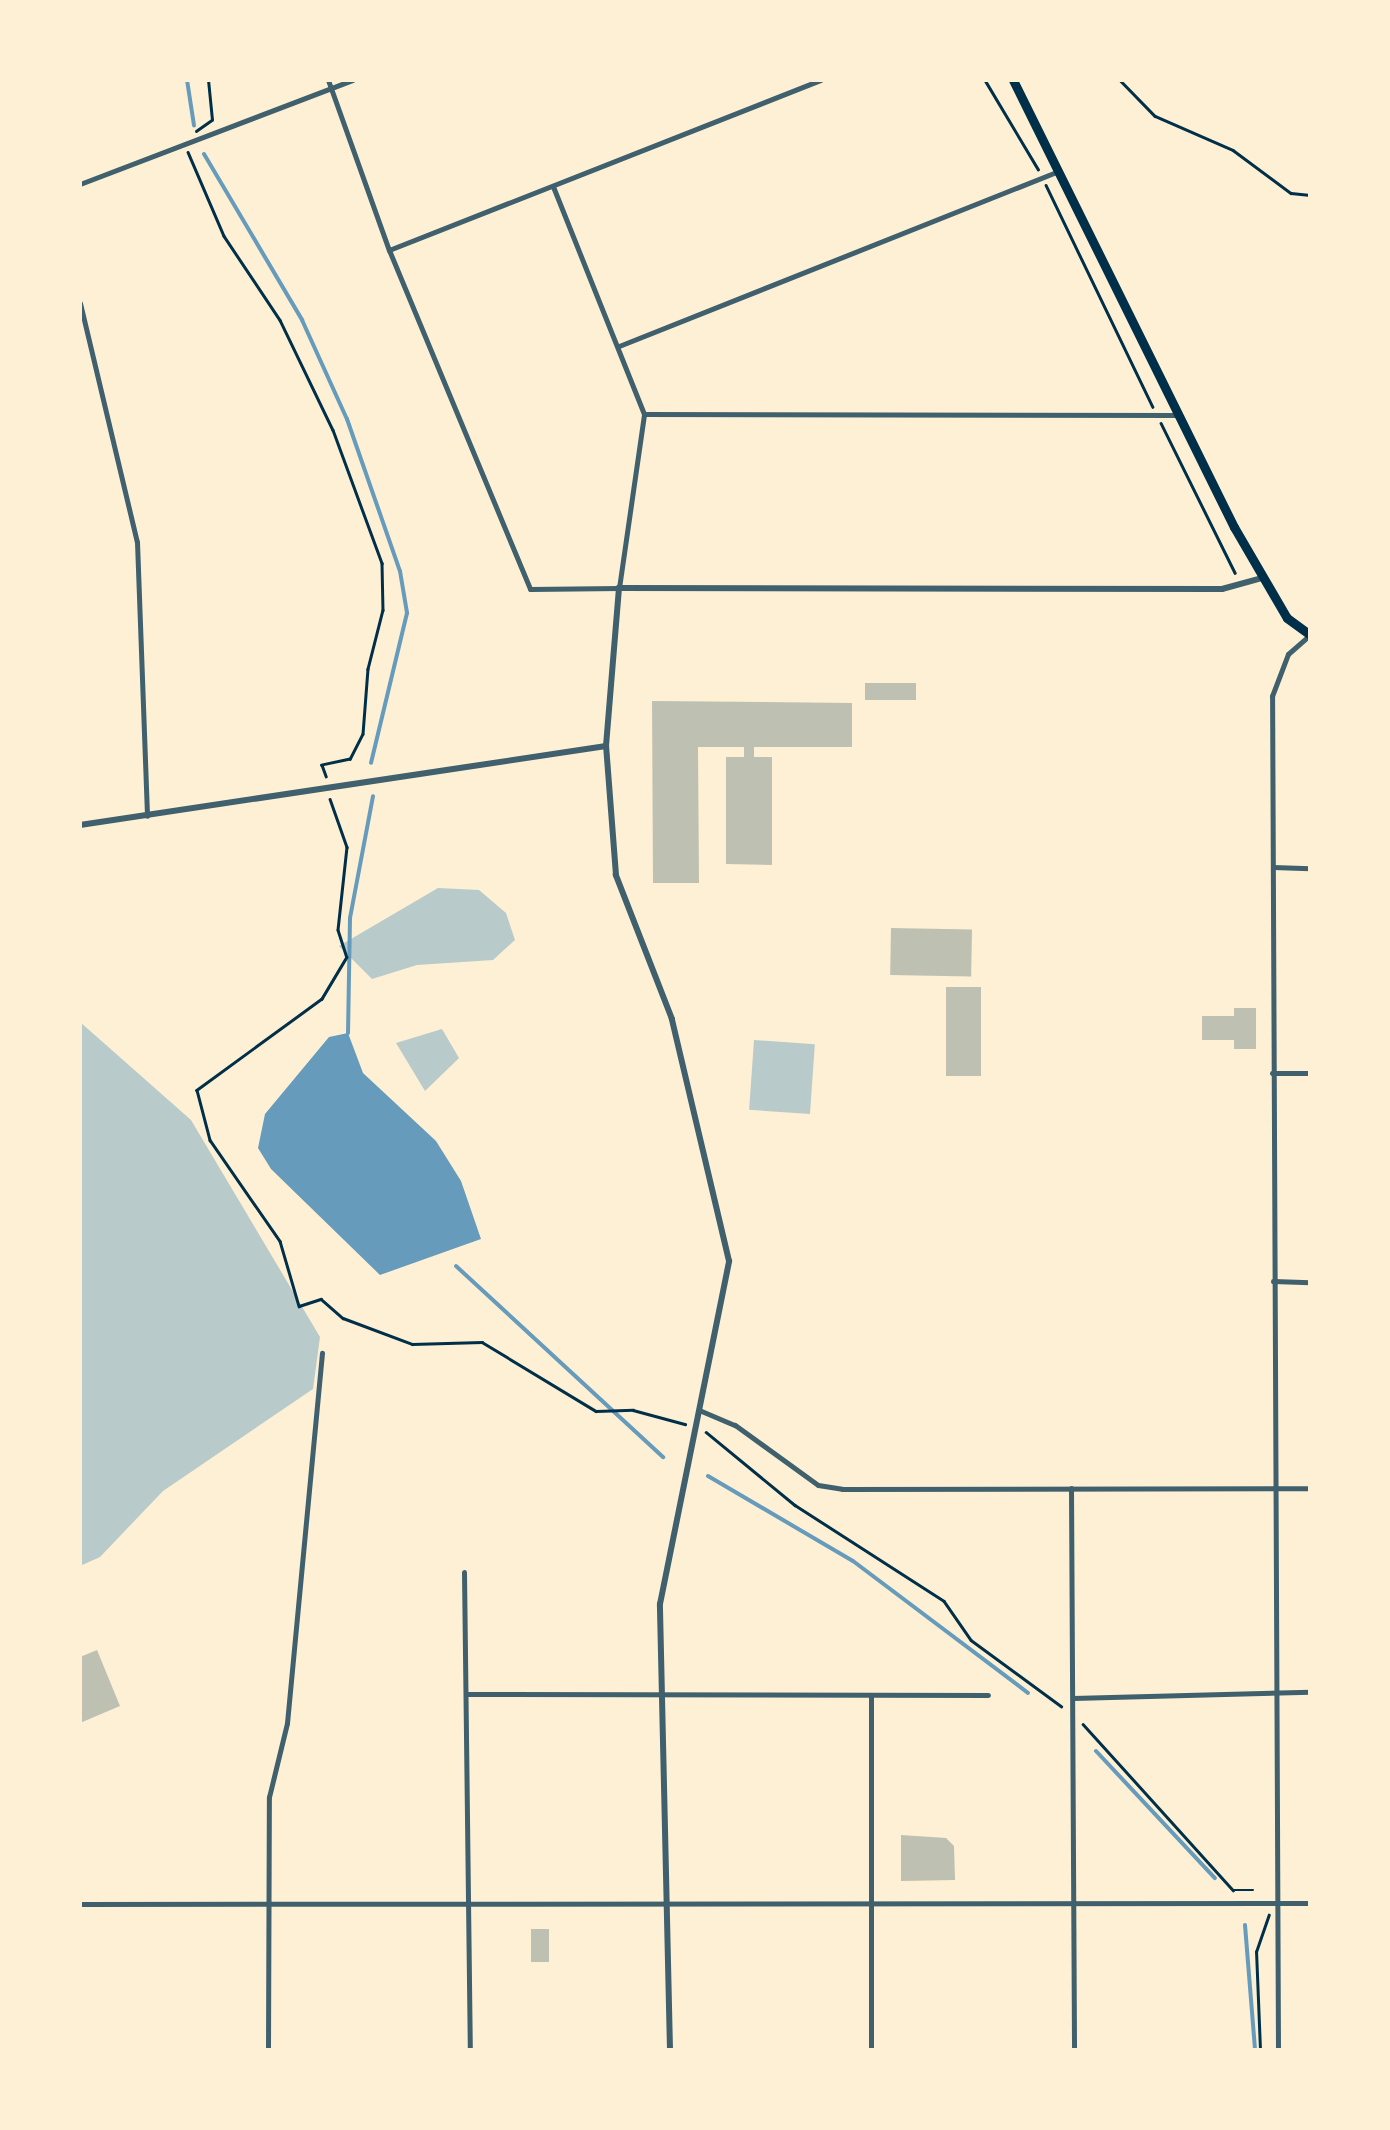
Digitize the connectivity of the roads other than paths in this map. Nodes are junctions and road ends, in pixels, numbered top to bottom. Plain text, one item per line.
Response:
1 (328, 80) edge
2 (352, 80) edge
3 (821, 80) edge
4 (1013, 80) edge
5 (331, 89) junction
6 (1062, 170) junction
7 (80, 185) edge
8 (553, 187) junction
9 (389, 250) junction
10 (80, 302) edge
11 (618, 346) junction
12 (644, 414) junction
13 (1180, 416) junction
14 (1262, 578) junction
15 (619, 588) junction
16 (1310, 635) edge
17 (606, 746) junction
18 (147, 816) junction
19 (80, 825) edge
20 (1273, 867) junction
21 (1310, 868) edge
22 (1272, 1073) junction
23 (1310, 1073) edge
24 (1273, 1281) junction
25 (1310, 1282) edge
26 (322, 1353) dead end
27 (696, 1409) junction
28 (1071, 1488) junction
29 (1274, 1488) junction
30 (1310, 1488) edge
31 (464, 1572) dead end
32 (1276, 1691) junction
33 (1310, 1692) edge
34 (466, 1694) junction
35 (666, 1694) junction
36 (988, 1695) dead end
37 (871, 1696) junction
38 (1072, 1698) junction
39 (269, 1900) junction
40 (470, 1902) junction
41 (869, 1903) junction
42 (1072, 1903) junction
43 (1275, 1903) junction
44 (1310, 1903) edge
45 (80, 1904) edge
46 (670, 1905) junction
47 (268, 2050) edge
48 (470, 2050) edge
49 (670, 2050) edge
50 (871, 2050) edge
51 (1074, 2050) edge
52 (1278, 2050) edge

1 - 5 street
2 - 5 street
3 - 8 street
4 - 6 main road
5 - 7 street
5 - 9 street
6 - 11 street
6 - 13 main road
8 - 9 street
8 - 11 street
9 - 15 street
10 - 18 street
11 - 12 street
12 - 13 street
12 - 15 street
13 - 14 main road
14 - 15 street
14 - 16 main road
15 - 17 street
16 - 20 street
17 - 18 street
17 - 27 street
18 - 19 street
20 - 21 street
20 - 22 street
22 - 23 street
22 - 24 street
24 - 25 street
24 - 29 street
26 - 39 street
27 - 28 street
27 - 35 street
28 - 29 street
28 - 38 street
29 - 30 street
29 - 32 street
31 - 34 street
32 - 33 street
32 - 38 street
32 - 43 street
34 - 35 street
34 - 40 street
35 - 37 street
35 - 46 street
36 - 37 street
37 - 41 street
38 - 42 street
39 - 40 street
39 - 45 street
39 - 47 street
40 - 46 street
40 - 48 street
41 - 42 street
41 - 46 street
41 - 50 street
42 - 43 street
42 - 51 street
43 - 44 street
43 - 52 street
46 - 49 street

